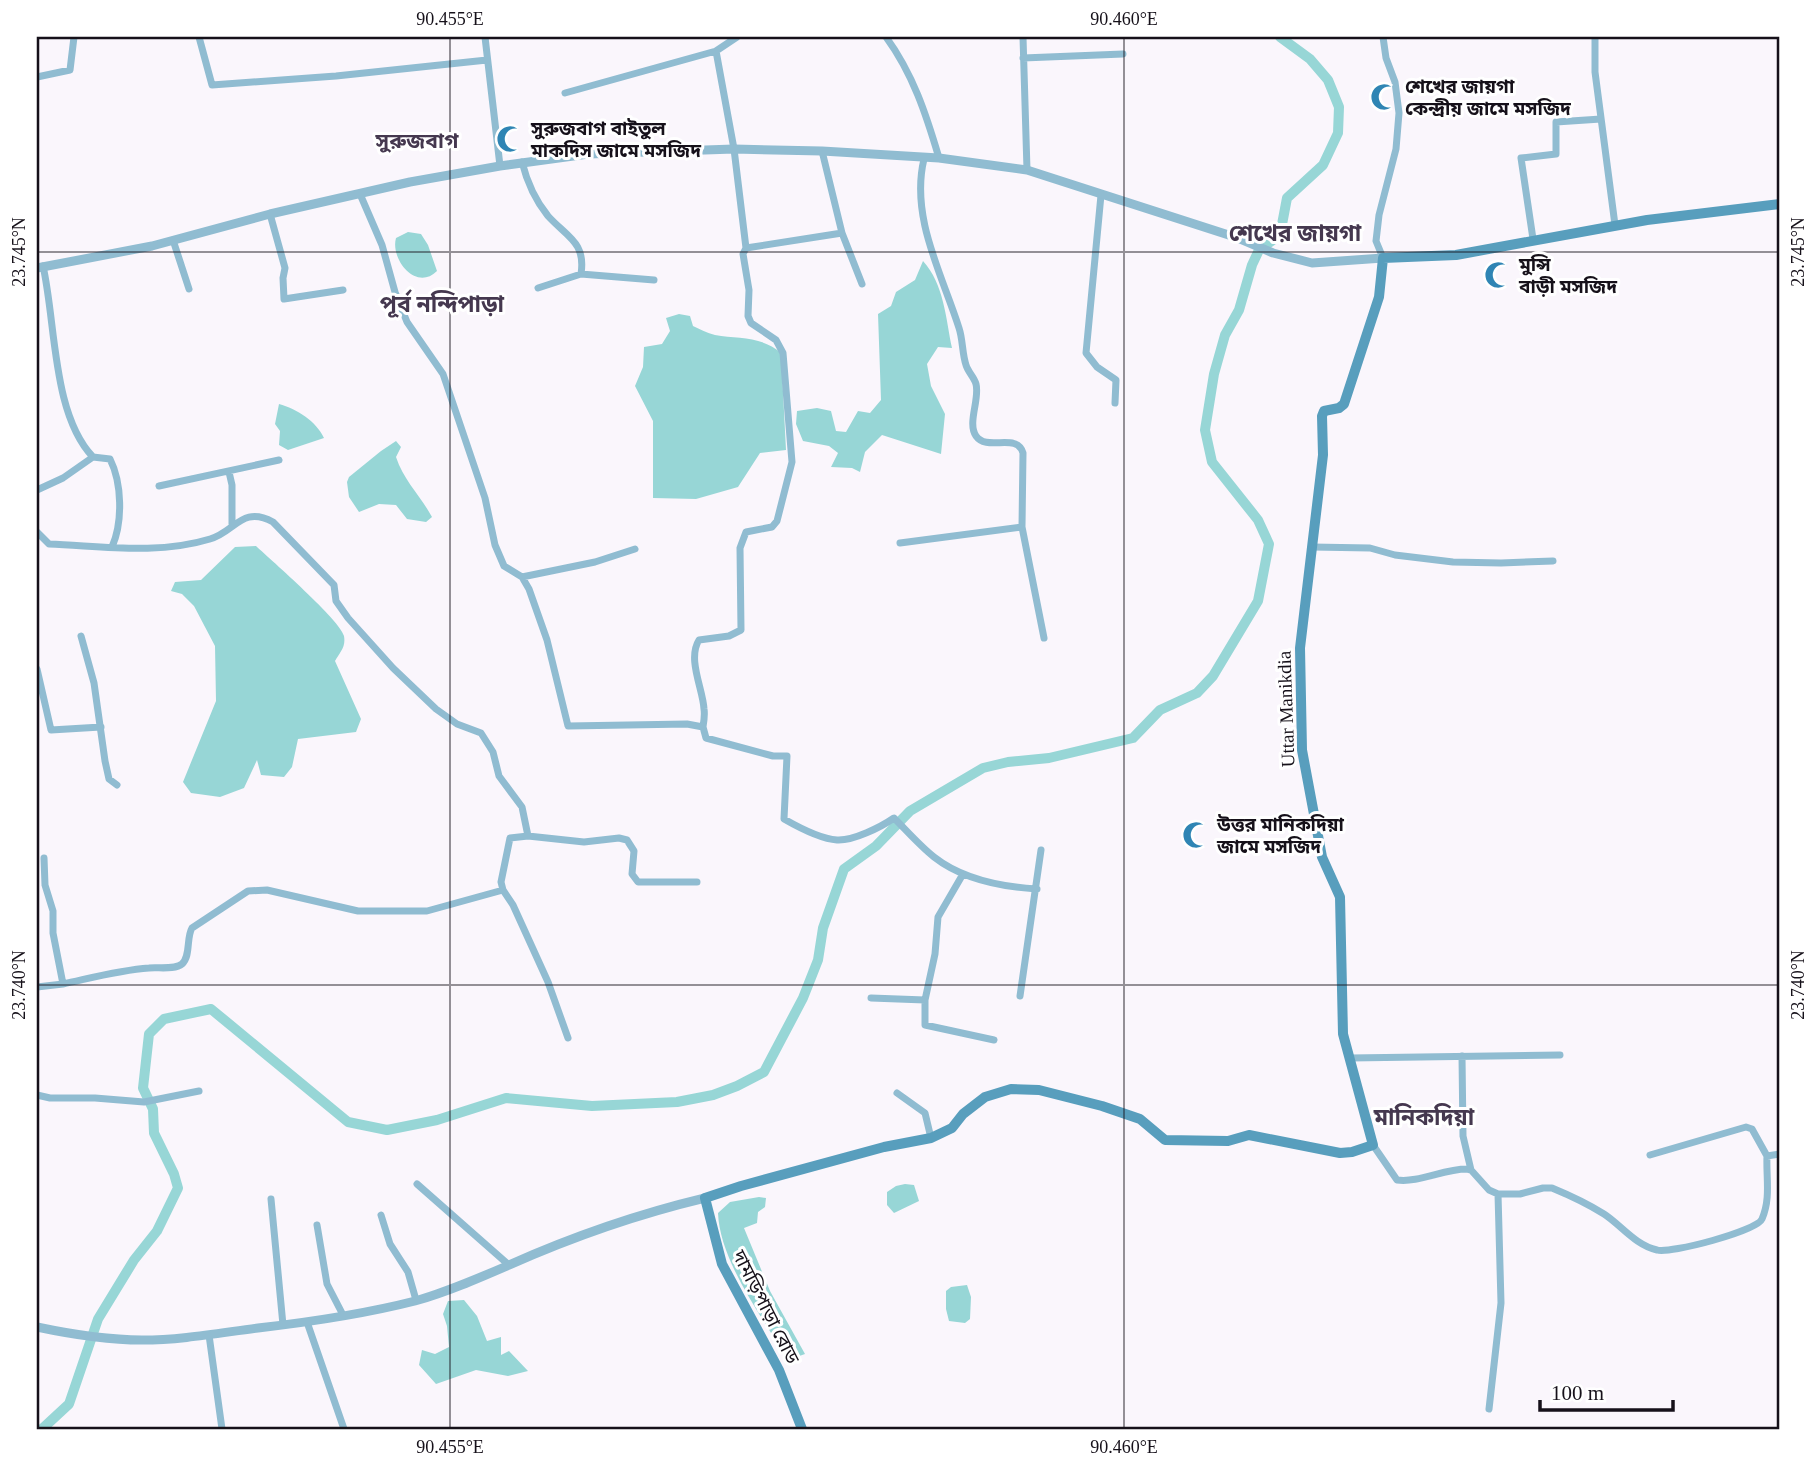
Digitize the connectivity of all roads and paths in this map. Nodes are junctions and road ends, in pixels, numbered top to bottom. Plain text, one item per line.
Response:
1 (74, 37) edge
2 (199, 37) edge
3 (485, 37) edge
4 (737, 37) edge
5 (886, 37) edge
6 (1023, 37) edge
7 (1383, 37) edge
8 (1595, 37) edge
9 (716, 51) junction
10 (1123, 54) dead end
11 (1023, 58) junction
12 (487, 60) junction
13 (37, 76) edge
14 (565, 93) dead end
15 (1601, 119) junction
16 (734, 149) junction
17 (822, 151) junction
18 (939, 158) junction
19 (924, 159) junction
20 (522, 162) junction
21 (500, 166) junction
22 (1027, 170) junction
23 (360, 194) junction
24 (1101, 195) junction
25 (1780, 204) edge
26 (270, 214) junction
27 (1615, 225) junction
28 (842, 233) junction
29 (1534, 239) junction
30 (173, 240) junction
31 (746, 248) junction
32 (1383, 258) junction
33 (40, 267) edge
34 (581, 274) junction
35 (654, 280) dead end
36 (862, 284) dead end
37 (538, 288) dead end
38 (189, 289) dead end
39 (343, 290) dead end
40 (1115, 403) dead end
41 (93, 457) junction
42 (279, 460) dead end
43 (229, 472) junction
44 (159, 486) dead end
45 (37, 490) edge
46 (232, 524) junction
47 (1022, 527) junction
48 (37, 532) edge
49 (900, 543) dead end
50 (112, 547) junction
51 (1311, 547) junction
52 (635, 549) dead end
53 (1553, 561) dead end
54 (522, 577) junction
55 (81, 636) dead end
56 (1044, 638) dead end
57 (37, 668) edge
58 (101, 727) junction
59 (704, 727) junction
60 (117, 785) dead end
61 (528, 836) junction
62 (1041, 850) dead end
63 (44, 858) dead end
64 (963, 874) junction
65 (697, 882) dead end
66 (1037, 889) junction
67 (503, 890) junction
68 (63, 984) junction
69 (37, 987) edge
70 (1020, 996) dead end
71 (871, 998) dead end
72 (925, 1000) junction
73 (568, 1038) dead end
74 (994, 1040) dead end
75 (1560, 1055) dead end
76 (1462, 1056) junction
77 (1350, 1058) junction
78 (199, 1091) dead end
79 (897, 1093) dead end
80 (37, 1095) edge
81 (931, 1139) junction
82 (1373, 1145) junction
83 (1780, 1154) edge
84 (1650, 1155) dead end
85 (1767, 1156) junction
86 (1471, 1170) junction
87 (417, 1184) dead end
88 (1498, 1194) junction
89 (705, 1198) junction
90 (271, 1199) dead end
91 (381, 1215) dead end
92 (317, 1225) dead end
93 (509, 1265) junction
94 (416, 1300) junction
95 (343, 1315) junction
96 (307, 1322) junction
97 (283, 1325) junction
98 (40, 1327) edge
99 (209, 1335) junction
100 (1489, 1409) dead end
101 (222, 1429) edge
102 (345, 1429) edge
103 (802, 1429) edge

1 - 13 street
2 - 12 street
3 - 12 street
4 - 9 street
5 - 18 street
6 - 11 street
7 - 32 street
8 - 15 street
9 - 14 street
9 - 16 street
10 - 11 street
11 - 22 street
12 - 21 street
15 - 27 street
15 - 29 street
16 - 17 street
16 - 20 street
16 - 31 street
17 - 19 street
17 - 28 street
18 - 19 street
18 - 22 street
19 - 47 street
20 - 21 street
20 - 34 street
21 - 23 street
22 - 24 street
23 - 26 street
23 - 54 street
24 - 32 street
24 - 40 street
25 - 27 main road
26 - 30 street
26 - 39 street
27 - 29 main road
28 - 31 street
28 - 36 street
29 - 32 main road
30 - 33 street
30 - 38 street
31 - 59 street
32 - 51 main road, Uttar Manikdia
33 - 41 street
34 - 35 street
34 - 37 street
41 - 45 street
41 - 50 street
42 - 43 street
43 - 44 street
43 - 46 street
46 - 50 street
46 - 61 street
47 - 49 street
47 - 56 street
48 - 50 street
51 - 53 street
51 - 77 main road, Uttar Manikdia
52 - 54 street
54 - 59 street
55 - 58 street
57 - 58 street
58 - 60 street
59 - 64 street
61 - 65 street
61 - 67 street
62 - 66 street
63 - 68 street
64 - 66 street
64 - 72 street
66 - 70 street
67 - 68 street
67 - 73 street
68 - 69 street
71 - 72 street
72 - 74 street
75 - 76 street
76 - 77 street
76 - 86 street
77 - 82 main road, Uttar Manikdia
78 - 80 street
79 - 81 street
81 - 82 main road
81 - 89 main road
82 - 86 street
83 - 85 street
84 - 85 street
85 - 88 street
86 - 88 street
87 - 93 street
88 - 100 street
89 - 93 street
89 - 103 main road, দামড়িপাড়া রোড
90 - 97 street
91 - 94 street
92 - 95 street
93 - 94 street
94 - 95 street
95 - 96 street
96 - 97 street
96 - 102 street
97 - 99 street
98 - 99 street
99 - 101 street

